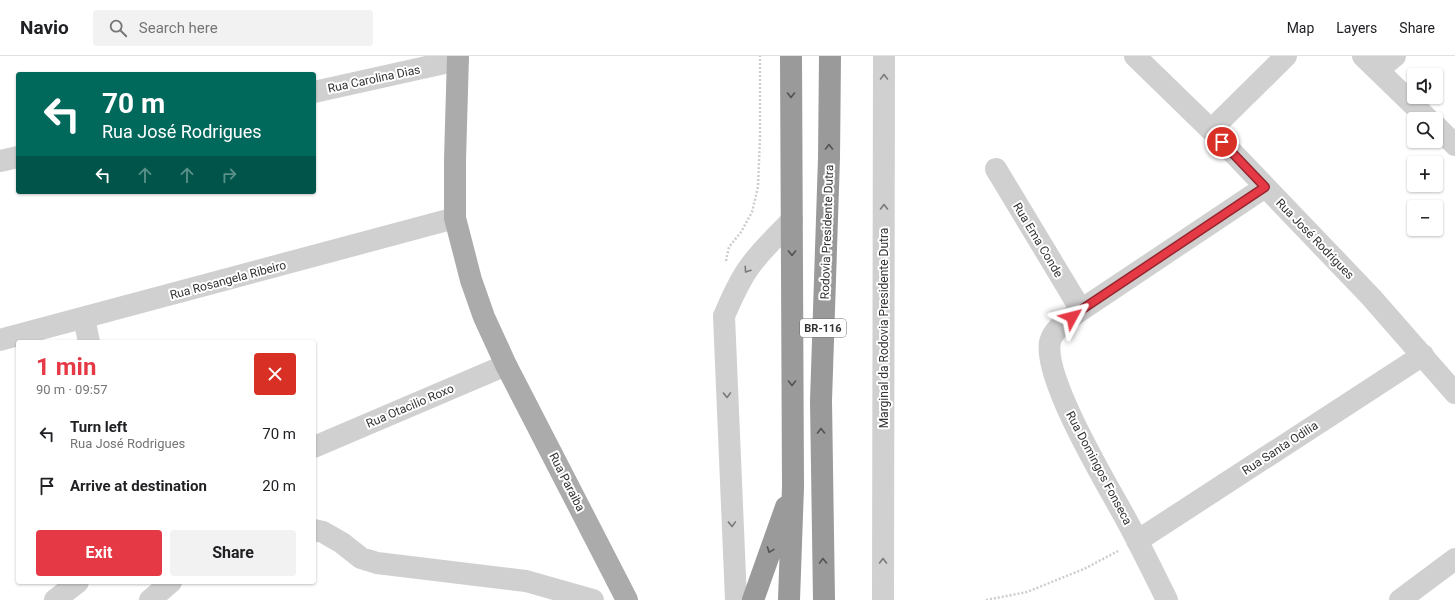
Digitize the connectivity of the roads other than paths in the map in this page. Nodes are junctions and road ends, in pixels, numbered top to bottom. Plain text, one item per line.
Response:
1 (791, 56) edge
2 (830, 56) edge
3 (884, 56) edge
4 (1135, 56) edge
5 (1286, 56) edge
6 (1395, 56) edge
7 (458, 58) edge
8 (1370, 63) edge
9 (316, 92) edge
10 (1421, 112) edge
11 (1211, 130) junction
12 (1443, 133) edge
13 (1455, 145) edge
14 (16, 157) edge
15 (0, 161) edge
16 (996, 169) dead end
17 (1265, 187) junction
18 (456, 218) junction
19 (792, 220) junction
20 (1081, 310) junction
21 (84, 318) junction
22 (0, 340) edge
23 (89, 340) edge
24 (1423, 355) junction
25 (506, 365) junction
26 (1455, 393) edge
27 (316, 446) edge
28 (793, 487) junction
29 (316, 530) edge
30 (1138, 541) junction
31 (1455, 559) edge
32 (75, 584) edge
33 (169, 584) edge
34 (55, 600) edge
35 (150, 600) edge
36 (594, 600) edge
37 (627, 600) edge
38 (736, 600) edge
39 (753, 600) edge
40 (789, 600) edge
41 (824, 600) edge
42 (883, 600) edge
43 (1166, 600) edge
44 (1400, 600) edge

1 -> 19 highway, BR-116
41 -> 2 highway, Rodovia Presidente Dutra / BR-116
42 -> 3 street, Marginal da Rodovia Presidente Dutra
4 - 11 street, Rua José Rodrigues
5 - 11 street
6 - 8 street
7 - 9 street, Rua Carolina Dias
7 - 18 main road, Rua Paraiba
8 - 10 street
11 - 17 street, Rua José Rodrigues
12 - 13 street
14 - 15 street
16 - 20 street, Rua Ema Conde
17 - 20 street
17 - 24 street, Rua José Rodrigues
18 - 21 street, Rua Rosangela Ribeiro
18 - 25 main road, Rua Paraiba
19 -> 28 highway, BR-116
19 -> 38 street
20 - 30 street, Rua Domingos Fonseca
21 - 22 street, Rua Rosangela Ribeiro
21 - 23 street
24 - 26 street, Rua José Rodrigues
24 - 30 street, Rua Santa Odilia
25 - 27 street, Rua Otacilio Roxo
25 - 37 main road, Rua Paraiba
28 -> 39 highway
28 - 40 highway, BR-116
29 - 36 street
30 - 43 street, Rua Domingos Fonseca
31 - 44 street
32 - 34 street
33 - 35 street

